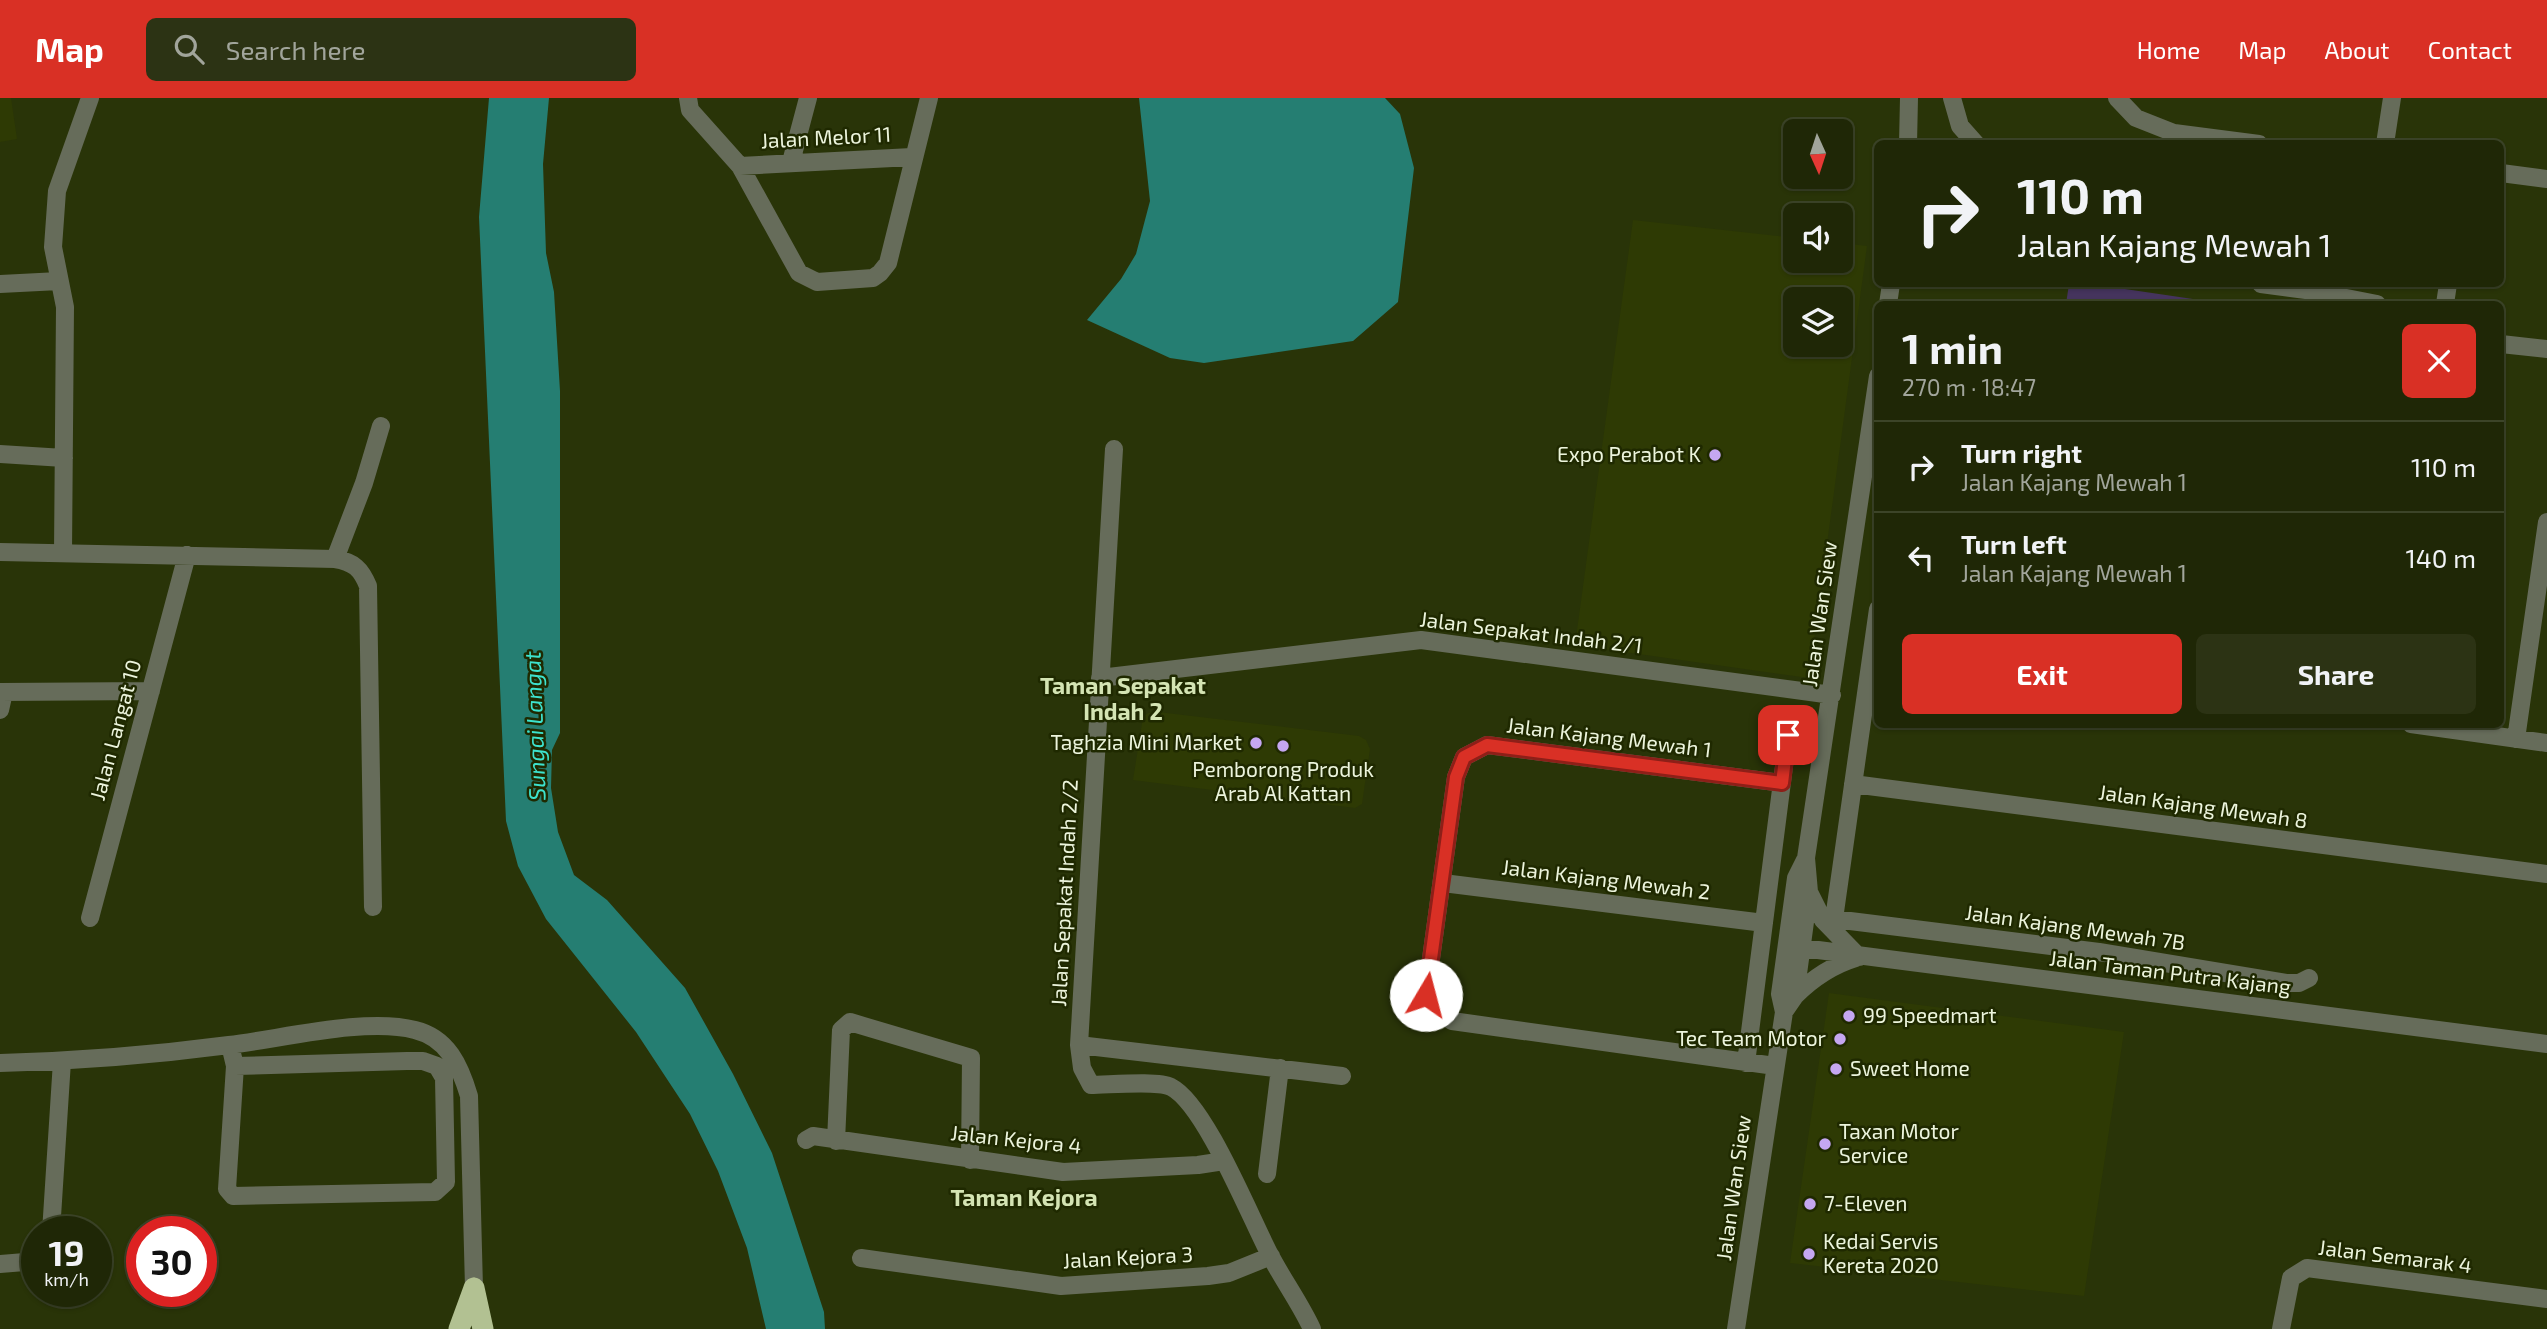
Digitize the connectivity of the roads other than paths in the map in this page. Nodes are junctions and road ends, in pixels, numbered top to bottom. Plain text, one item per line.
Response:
1 (90, 98) edge
2 (807, 98) edge
3 (929, 98) edge
4 (1909, 98) edge
5 (1952, 98) edge
6 (2117, 98) edge
7 (2392, 98) edge
8 (688, 100) edge
9 (1909, 140) edge
10 (1972, 140) edge
11 (2228, 140) edge
12 (2386, 140) edge
13 (912, 157) junction
14 (791, 162) junction
15 (740, 166) junction
16 (2504, 173) edge
17 (2547, 179) edge
18 (59, 281) junction
19 (0, 285) edge
20 (2306, 287) edge
21 (2364, 301) edge
22 (2504, 344) edge
23 (2547, 349) edge
24 (1874, 404) edge
25 (380, 426) dead end
26 (1114, 449) dead end
27 (0, 454) edge
28 (64, 457) junction
29 (2547, 522) edge
30 (0, 552) edge
31 (64, 553) junction
32 (187, 555) junction
33 (335, 559) junction
34 (1839, 647) junction
35 (1874, 652) edge
36 (1874, 658) edge
37 (1100, 678) junction
38 (150, 691) junction
39 (2, 692) edge
40 (1832, 695) junction
41 (0, 710) edge
42 (2439, 728) edge
43 (1788, 735) dead end
44 (2516, 739) junction
45 (2547, 743) edge
46 (1782, 783) junction
47 (1853, 784) junction
48 (1806, 858) junction
49 (2547, 874) edge
50 (1443, 883) junction
51 (1809, 892) junction
52 (373, 907) dead end
53 (90, 918) dead end
54 (1764, 923) junction
55 (1794, 948) junction
56 (1859, 957) junction
57 (2309, 978) dead end
58 (1795, 996) junction
59 (1784, 1012) junction
60 (2547, 1044) edge
61 (230, 1045) junction
62 (1079, 1045) junction
63 (62, 1061) junction
64 (0, 1063) edge
65 (1746, 1063) junction
66 (235, 1066) junction
67 (1775, 1066) junction
68 (1280, 1068) junction
69 (1342, 1076) dead end
70 (806, 1140) dead end
71 (836, 1141) junction
72 (970, 1160) junction
73 (1224, 1161) junction
74 (1268, 1174) dead end
75 (52, 1216) edge
76 (1270, 1256) junction
77 (861, 1258) dead end
78 (21, 1263) edge
79 (0, 1265) edge
80 (474, 1288) junction
81 (2547, 1298) edge
82 (459, 1329) edge
83 (482, 1329) edge
84 (1312, 1329) edge
85 (1736, 1329) edge
86 (2281, 1329) edge

1 - 18 street
2 - 14 street
3 - 13 street
4 - 9 street
5 - 10 street
6 - 11 street
7 - 12 street
8 - 15 street, Jalan Melor 11
13 - 14 street, Jalan Melor 11
13 - 15 street
14 - 15 street, Jalan Melor 11
16 - 17 street
18 - 19 street
18 - 28 street
20 - 21 street
22 - 23 street
24 - 34 street, Jalan Wan Siew
25 - 33 street
26 - 37 street, Jalan Sepakat Indah 2/2
27 - 28 street
28 - 31 street
29 - 44 street
30 - 31 street
31 - 32 street
32 - 33 street
32 - 38 street, Jalan Langat 10
33 - 52 street
34 - 35 street
34 - 40 street, Jalan Wan Siew
36 - 47 street
37 - 40 street, Jalan Sepakat Indah 2/1
37 - 62 street, Jalan Sepakat Indah 2/2
38 - 39 street
38 - 53 street, Jalan Langat 10
39 - 41 street
40 - 48 street, Jalan Wan Siew
42 - 44 street
43 - 46 street
44 - 45 street
46 - 50 street, Jalan Kajang Mewah 1
46 - 54 street
47 - 49 street, Jalan Kajang Mewah 8
47 - 57 street, Jalan Kajang Mewah 7B
48 - 51 street, Jalan Wan Siew
48 - 55 street, Jalan Wan Siew
50 - 54 street, Jalan Kajang Mewah 2
50 - 65 street, Jalan Kajang Mewah 1
51 - 55 street, Jalan Wan Siew
51 - 56 street
54 - 65 street
55 - 56 street, Jalan Taman Putra Kajang
55 - 58 street, Jalan Wan Siew
55 - 59 street, Jalan Wan Siew
56 - 58 street
56 - 60 street, Jalan Taman Putra Kajang
58 - 59 street, Jalan Wan Siew
59 - 67 street, Jalan Wan Siew
61 - 63 street
61 - 66 street
61 - 80 street
62 - 68 street
62 - 73 street, Jalan Sepakat Indah 2/2
63 - 64 street
63 - 75 street
65 - 67 street, Jalan Kajang Mewah 1
66 - 66 street
67 - 85 street, Jalan Wan Siew
68 - 69 street
68 - 74 street
70 - 71 street, Jalan Kejora 4
71 - 72 street, Jalan Kejora 4
71 - 72 street
72 - 73 street, Jalan Kejora 4
73 - 76 street
76 - 77 street, Jalan Kejora 3
76 - 84 street
78 - 79 street
80 - 82 highway
80 - 83 highway
81 - 86 street, Jalan Semarak 4

